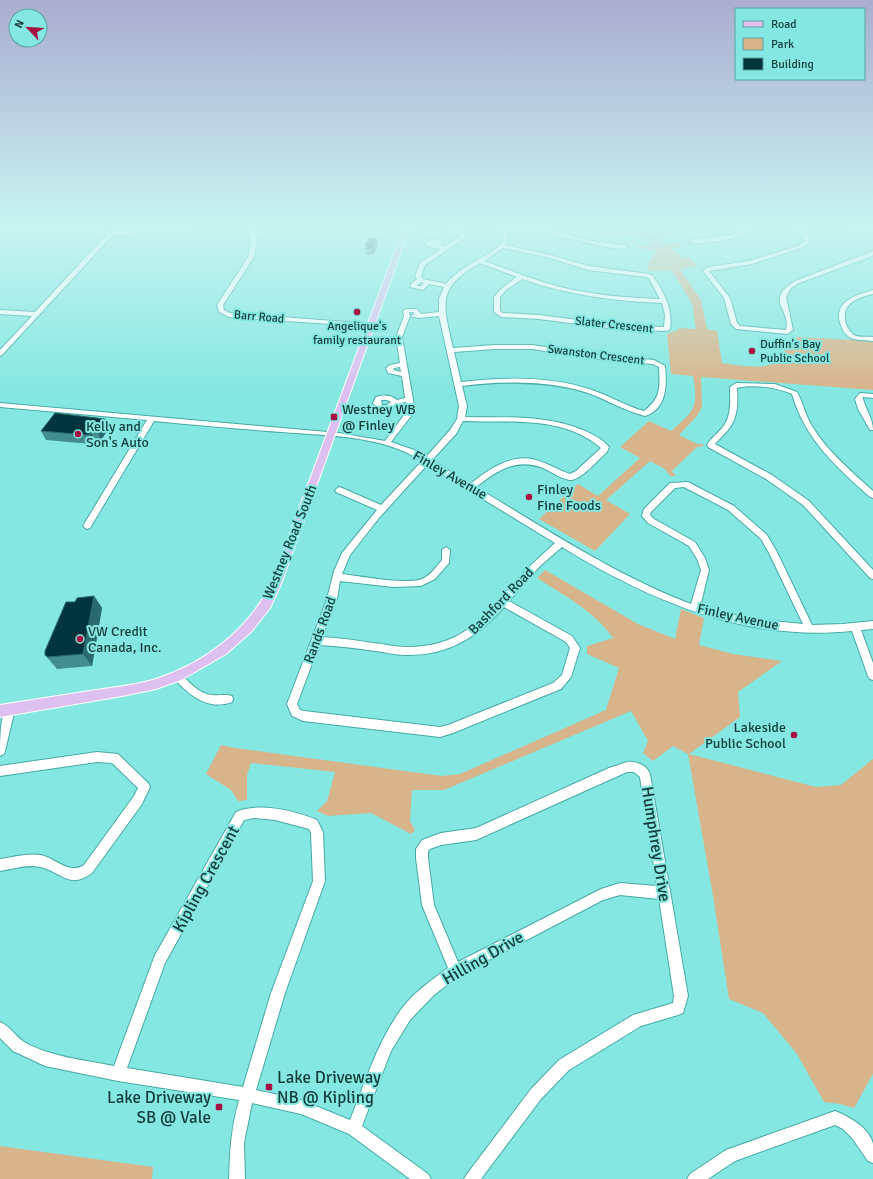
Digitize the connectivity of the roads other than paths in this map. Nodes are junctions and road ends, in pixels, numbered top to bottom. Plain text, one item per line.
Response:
1 (69, 279) edge
2 (236, 279) edge
3 (388, 279) edge
4 (454, 279) edge
5 (518, 279) edge
6 (528, 279) edge
7 (651, 279) edge
8 (713, 279) edge
9 (805, 279) edge
10 (420, 280) joint
11 (428, 282) junction
12 (446, 286) junction
13 (873, 292) edge
14 (665, 300) junction
15 (0, 312) edge
16 (37, 314) junction
17 (442, 314) junction
18 (371, 326) junction
19 (873, 339) edge
20 (451, 350) junction
21 (0, 354) edge
22 (404, 364) junction
23 (404, 374) junction
24 (459, 384) junction
25 (873, 396) edge
26 (408, 400) junction
27 (395, 402) dead end
28 (0, 404) edge
29 (152, 418) junction
30 (461, 419) junction
31 (873, 428) edge
32 (331, 435) junction
33 (387, 443) junction
34 (427, 461) junction
35 (471, 487) junction
36 (339, 490) dead end
37 (873, 495) edge
38 (383, 509) junction
39 (87, 526) dead end
40 (561, 542) junction
41 (446, 550) dead end
42 (873, 576) edge
43 (337, 577) junction
44 (503, 602) junction
45 (695, 608) junction
46 (873, 625) edge
47 (855, 627) junction
48 (809, 628) junction
49 (316, 641) junction
50 (177, 676) junction
51 (873, 676) edge
52 (228, 699) dead end
53 (5, 710) edge
54 (0, 751) edge
55 (0, 771) edge
56 (0, 865) edge
57 (664, 893) junction
58 (455, 970) junction
59 (0, 1029) edge
60 (118, 1074) junction
61 (248, 1096) junction
62 (354, 1129) junction
63 (873, 1156) edge
64 (237, 1179) edge
65 (423, 1179) edge
66 (472, 1179) edge
67 (695, 1179) edge

1 - 16 street
2 - 18 street, Barr Road
3 - 18 main road, Westney Road South
4 - 12 street
5 - 14 street, Slater Crescent
6 - 14 street
7 - 14 street, Slater Crescent
8 - 9 street
10 - 11 street
10 - 11 street
11 - 12 street
12 - 17 street
13 - 19 street
15 - 16 street
16 - 21 street
17 - 20 street
17 - 22 street
18 - 32 main road, Westney Road South
20 - 24 street
20 - 24 street, Swanston Crescent
22 - 23 street
22 - 23 street
23 - 26 street
24 - 30 street
25 - 31 street
26 - 27 street
26 - 33 street
28 - 29 street, Finley Avenue
29 - 32 street, Finley Avenue
29 - 39 street
30 - 34 street, Rands Road
30 - 35 street
32 - 33 street, Finley Avenue
32 - 50 main road, Westney Road South
33 - 34 street, Finley Avenue
34 - 35 street, Finley Avenue
34 - 38 street, Rands Road
35 - 40 street, Finley Avenue
36 - 38 street
37 - 42 street
38 - 43 street, Rands Road
40 - 44 street, Bashford Road
40 - 45 street, Finley Avenue
41 - 43 street
43 - 49 street, Rands Road
44 - 49 street, Bashford Road
44 - 49 street, Rands Road
45 - 48 street, Finley Avenue
45 - 48 street
46 - 47 street, Finley Avenue
47 - 48 street, Finley Avenue
47 - 51 street
50 - 52 street
50 - 53 main road, Westney Road South
53 - 54 street
55 - 56 street
57 - 58 street, Hilling Drive
57 - 58 street, Humphrey Drive
57 - 66 street, Humphrey Drive
58 - 62 street, Hilling Drive
59 - 60 street
60 - 61 street
60 - 61 street, Kipling Crescent
61 - 62 street
61 - 64 street, Kipling Crescent
62 - 65 street
63 - 67 street

